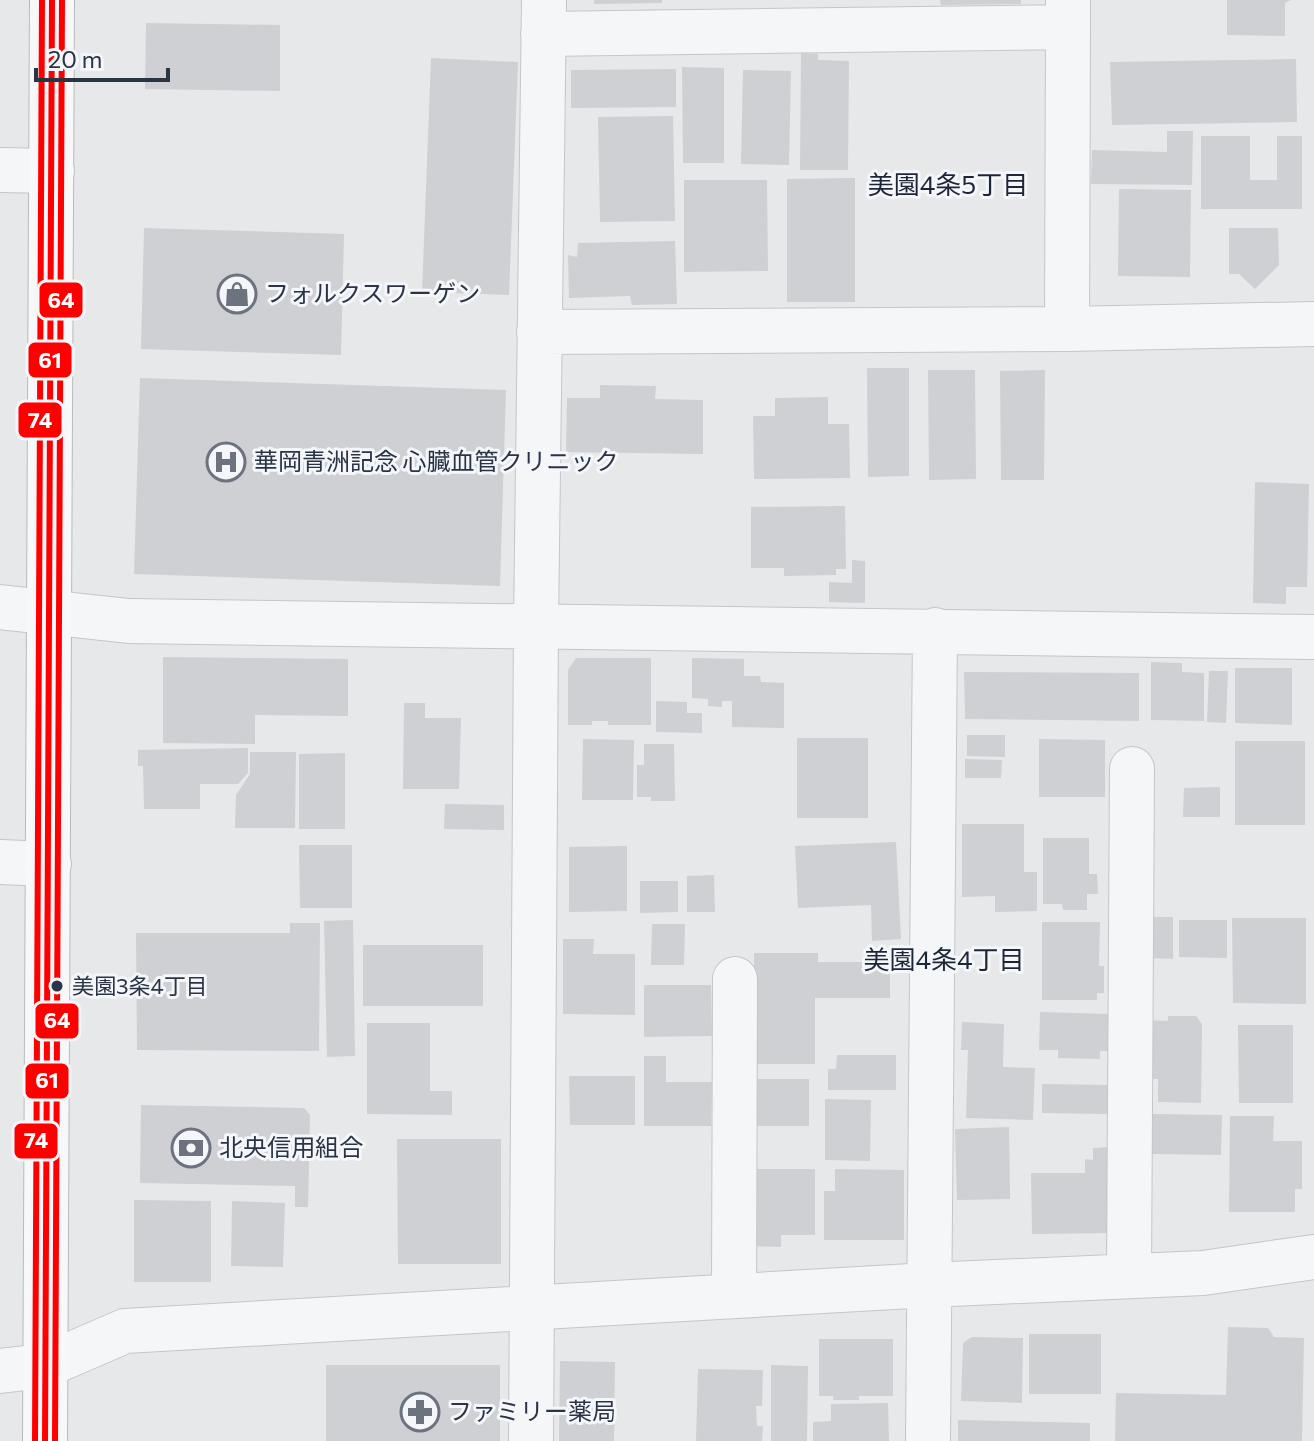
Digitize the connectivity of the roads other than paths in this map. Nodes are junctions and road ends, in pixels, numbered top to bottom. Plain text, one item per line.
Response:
1 (52, 0) edge
2 (1068, 14) edge
3 (544, 17) edge
4 (0, 170) edge
5 (52, 171) junction
6 (1314, 324) edge
7 (1067, 329) junction
8 (539, 332) junction
9 (0, 607) edge
10 (49, 612) junction
11 (536, 625) junction
12 (935, 630) junction
13 (1314, 637) edge
14 (1132, 769) dead end
15 (0, 862) edge
16 (49, 864) junction
17 (735, 979) dead end
18 (1314, 1257) edge
19 (1129, 1276) junction
20 (929, 1285) junction
21 (734, 1296) junction
22 (533, 1307) junction
23 (44, 1366) junction
24 (0, 1371) edge
25 (45, 1441) edge
26 (531, 1441) edge
27 (928, 1441) edge

1 - 5 highway
2 - 3 street
2 - 7 street
3 - 8 street
4 - 5 street
5 - 10 highway
6 - 7 street
7 - 8 street
8 - 11 street
9 - 10 street
10 - 11 street
10 - 16 highway
11 - 12 street
11 - 22 street
12 - 13 street
12 - 20 street
14 - 19 street
15 - 16 street
16 - 23 highway
17 - 21 street
18 - 19 street
19 - 20 street
20 - 21 street
20 - 27 street
21 - 22 street
22 - 23 street
22 - 26 street
23 - 24 street
23 - 25 highway

